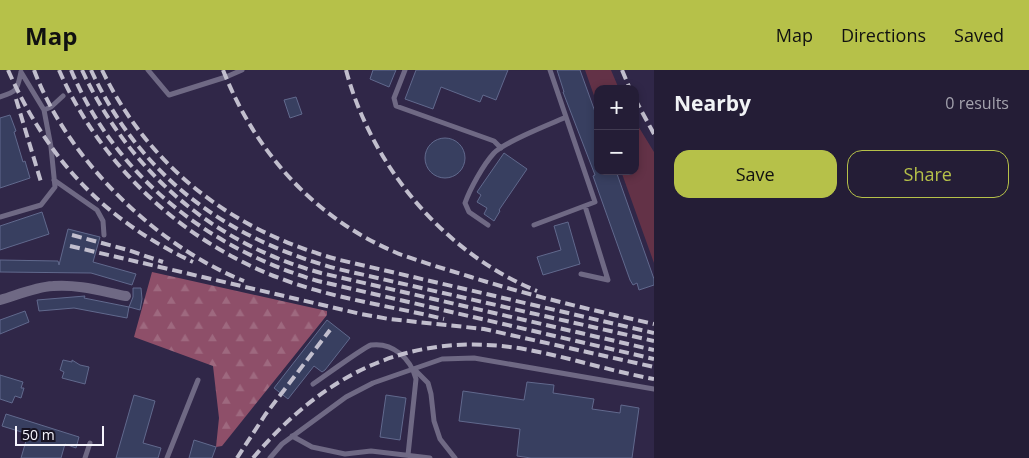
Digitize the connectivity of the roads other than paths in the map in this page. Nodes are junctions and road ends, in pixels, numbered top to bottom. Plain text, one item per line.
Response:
1 (148, 70) edge
2 (242, 70) edge
3 (405, 70) edge
4 (550, 70) edge
5 (21, 71) edge
6 (63, 96) dead end
7 (0, 97) edge
8 (44, 110) junction
9 (566, 117) junction
10 (501, 148) junction
11 (54, 180) junction
12 (585, 206) junction
13 (0, 217) edge
14 (488, 225) dead end
15 (534, 225) dead end
16 (104, 235) dead end
17 (581, 274) dead end
18 (126, 296) dead end
19 (0, 300) edge
20 (414, 369) junction
21 (198, 380) dead end
22 (313, 384) dead end
23 (654, 389) edge
24 (292, 436) junction
25 (90, 444) dead end
26 (408, 455) junction
27 (85, 458) edge
28 (166, 458) edge
29 (270, 458) edge
30 (430, 458) edge
31 (455, 458) edge

1 - 2 lane
3 - 10 lane
4 - 9 lane
5 - 7 lane
5 - 8 lane
6 - 8 lane
8 - 11 lane
9 - 10 lane
9 - 12 lane
10 - 14 lane
11 - 13 lane
11 - 16 lane
12 - 15 lane
12 - 17 lane
18 - 19 street
20 - 22 lane
20 - 23 lane
20 - 24 lane
20 - 26 lane
20 - 31 lane
21 - 28 lane
24 - 26 lane
24 - 29 lane
25 - 27 lane
26 - 30 lane

